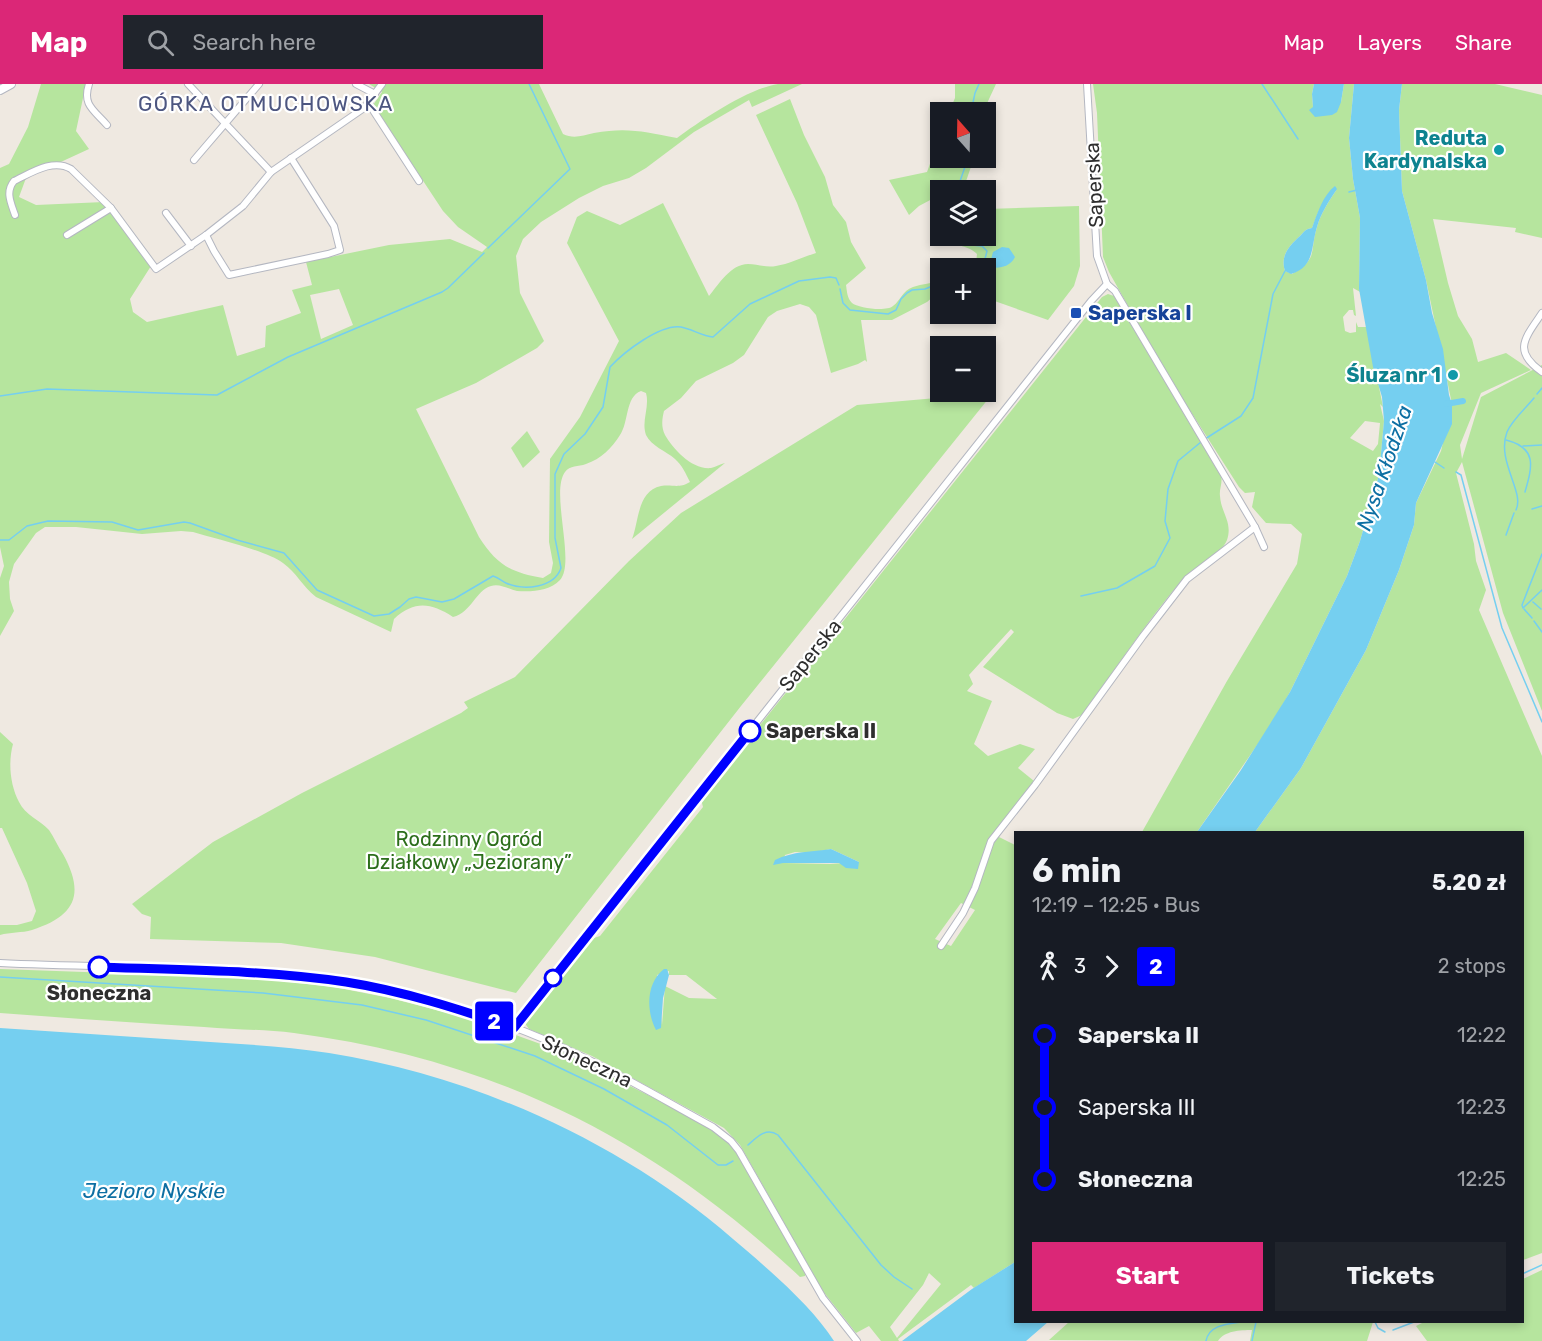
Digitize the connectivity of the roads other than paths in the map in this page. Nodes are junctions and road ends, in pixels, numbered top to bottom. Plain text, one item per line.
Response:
1 (11, 84) edge
2 (89, 84) edge
3 (188, 84) edge
4 (259, 84) edge
5 (356, 84) edge
6 (382, 84) edge
7 (1087, 84) edge
8 (0, 90) edge
9 (375, 94) junction
10 (369, 104) junction
11 (107, 124) dead end
12 (228, 124) junction
13 (291, 158) junction
14 (194, 160) dead end
15 (271, 172) junction
16 (419, 181) dead end
17 (111, 208) junction
18 (166, 213) dead end
19 (15, 215) dead end
20 (206, 235) junction
21 (67, 236) dead end
22 (191, 246) junction
23 (1107, 284) junction
24 (1542, 313) edge
25 (1542, 372) edge
26 (1255, 527) junction
27 (1264, 547) dead end
28 (941, 946) dead end
29 (0, 963) edge
30 (514, 1028) junction
31 (857, 1341) edge

1 - 8 main road
2 - 11 street
3 - 12 street
4 - 12 street
5 - 9 street
6 - 9 street
7 - 23 street, Saperska
9 - 10 street
10 - 13 street
10 - 16 street
12 - 14 street
12 - 15 street
13 - 15 street
13 - 20 street
15 - 20 street
17 - 19 street
17 - 21 street
17 - 22 street
18 - 22 street
20 - 22 street
23 - 26 street, Saperska
23 - 30 street, Saperska
24 - 25 street
26 - 27 street, Saperska
26 - 28 street
29 - 30 street, Słoneczna
30 - 31 street, Słoneczna

